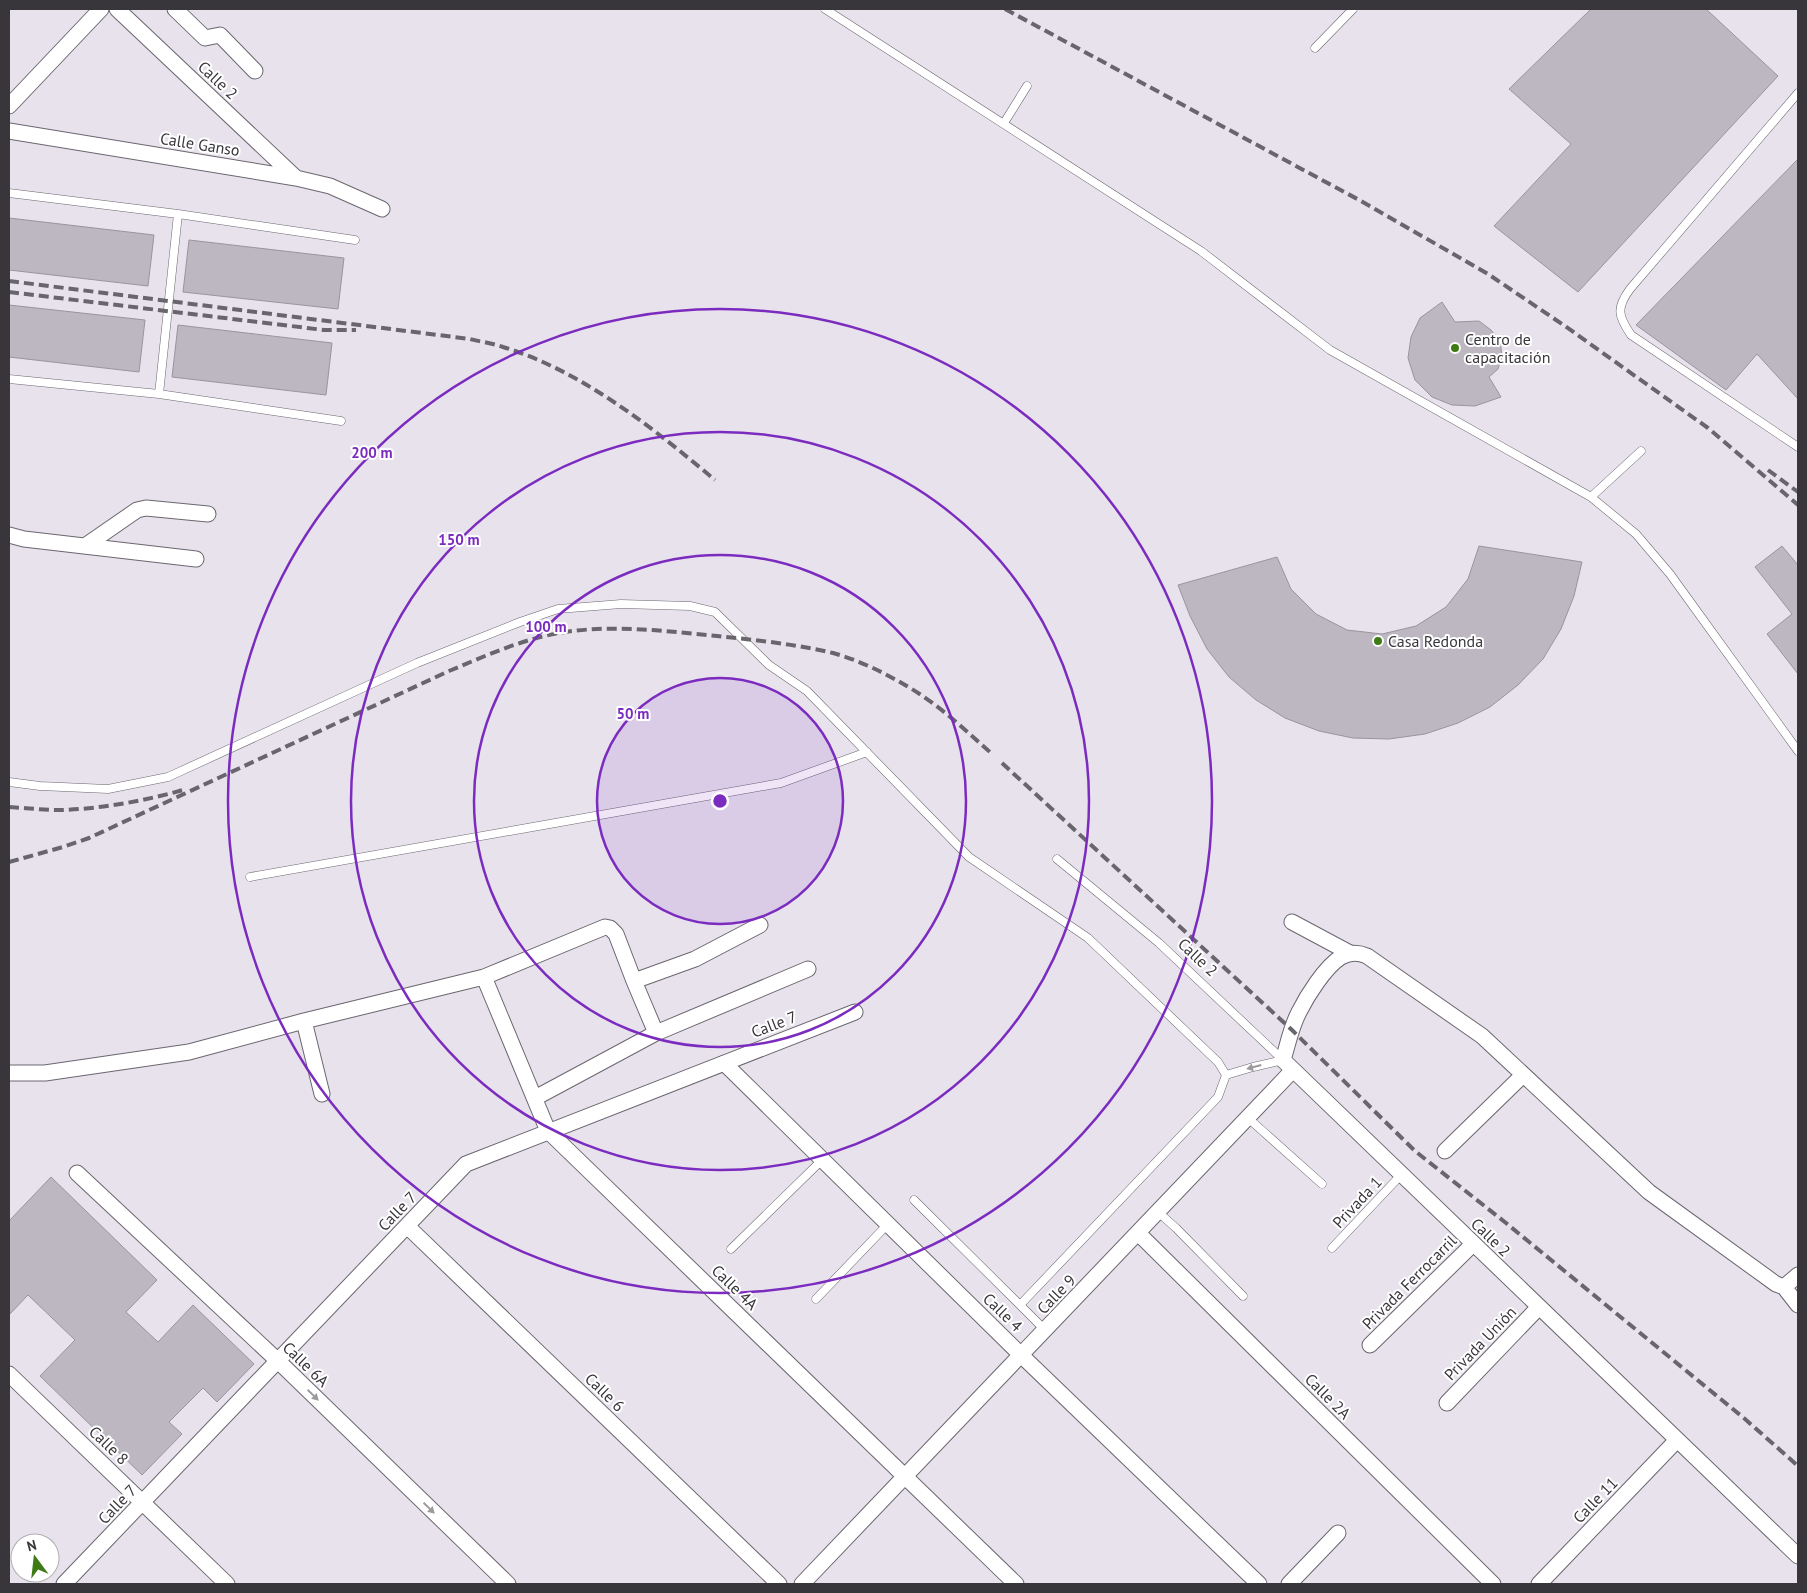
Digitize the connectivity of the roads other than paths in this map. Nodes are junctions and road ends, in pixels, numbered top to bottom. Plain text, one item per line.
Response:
1 (101, 9) edge
2 (117, 9) edge
3 (176, 9) edge
4 (826, 9) edge
5 (1353, 9) edge
6 (1315, 48) dead end
7 (254, 71) dead end
8 (1027, 86) dead end
9 (1798, 93) edge
10 (9, 106) edge
11 (1004, 123) junction
12 (9, 131) edge
13 (296, 178) junction
14 (9, 193) edge
15 (382, 209) dead end
16 (178, 214) junction
17 (355, 240) dead end
18 (9, 378) edge
19 (159, 394) junction
20 (340, 421) dead end
21 (1798, 447) edge
22 (1641, 451) dead end
23 (1591, 497) junction
24 (208, 514) dead end
25 (9, 535) edge
26 (85, 546) junction
27 (196, 559) dead end
28 (1798, 751) edge
29 (867, 752) junction
30 (9, 782) edge
31 (1057, 859) dead end
32 (250, 877) dead end
33 (1292, 922) dead end
34 (760, 925) dead end
35 (1350, 953) junction
36 (808, 969) dead end
37 (484, 978) junction
38 (634, 981) junction
39 (855, 1012) dead end
40 (304, 1021) junction
41 (656, 1033) junction
42 (724, 1063) junction
43 (1288, 1065) junction
44 (9, 1072) edge
45 (1226, 1075) junction
46 (1522, 1075) junction
47 (322, 1094) dead end
48 (535, 1098) junction
49 (1248, 1118) junction
50 (548, 1132) junction
51 (1444, 1151) dead end
52 (822, 1160) junction
53 (77, 1173) dead end
54 (1401, 1175) junction
55 (1322, 1184) dead end
56 (914, 1200) dead end
57 (1158, 1212) junction
58 (888, 1224) junction
59 (407, 1226) junction
60 (1138, 1233) junction
61 (1472, 1244) junction
62 (1332, 1248) dead end
63 (731, 1249) dead end
64 (1798, 1275) edge
65 (1784, 1287) junction
66 (1243, 1296) dead end
67 (816, 1299) dead end
68 (1020, 1305) junction
69 (1798, 1305) edge
70 (1538, 1307) junction
71 (1045, 1330) junction
72 (1370, 1345) dead end
73 (1022, 1355) junction
74 (278, 1361) junction
75 (9, 1374) edge
76 (1447, 1403) dead end
77 (1677, 1440) junction
78 (905, 1477) junction
79 (143, 1502) junction
80 (1338, 1533) dead end
81 (1798, 1556) edge
82 (64, 1584) edge
83 (228, 1584) edge
84 (508, 1584) edge
85 (779, 1584) edge
86 (802, 1584) edge
87 (1016, 1584) edge
88 (1259, 1584) edge
89 (1289, 1584) edge
90 (1493, 1584) edge
91 (1539, 1584) edge

1 - 10 street
2 - 13 street, Calle 2
3 - 7 street
4 - 11 lane
5 - 6 lane
8 - 11 lane
9 - 21 lane
11 - 23 lane
12 - 13 street, Calle Ganso
13 - 15 street, Calle Ganso
14 - 16 lane
16 - 17 lane
16 - 19 lane
18 - 19 lane
19 - 20 lane
22 - 23 lane
23 - 28 lane
24 - 26 street
25 - 26 street
26 - 27 street
29 - 30 lane
29 - 32 lane
29 - 45 lane
31 - 43 lane, Calle 2
33 - 35 street
34 - 38 street
35 - 43 street
35 - 46 street
36 - 41 street
37 - 38 street
37 - 40 street
37 - 48 street, Calle 4A
38 - 41 street
39 - 42 street, Calle 7
40 - 44 street
40 - 47 street
41 - 48 street
42 - 50 street, Calle 7
42 - 52 street, Calle 4
43 -> 45 lane
43 - 49 street, Calle 9
43 - 54 street, Calle 2
45 - 68 lane
46 - 51 street
46 - 65 street
48 - 50 street, Calle 4A
49 - 55 lane
49 - 57 street, Calle 9
50 - 59 street, Calle 7
50 - 78 street, Calle 4A
52 - 58 street, Calle 4
52 - 63 lane
53 - 74 street, Calle 6A
54 - 61 street, Calle 2
54 - 62 lane, Privada 1
56 - 68 lane
57 - 60 street, Calle 9
57 - 66 lane
58 - 67 lane
58 - 73 street, Calle 4
59 - 74 street, Calle 7
59 - 85 street, Calle 6
60 - 71 street, Calle 9
60 - 90 street, Calle 2A
61 - 70 street, Calle 2
61 - 72 street, Privada Ferrocarril
64 - 65 street
65 - 69 street
68 - 71 lane
70 - 76 street, Privada Unión
70 - 77 street, Calle 2
71 - 73 street, Calle 9
73 - 78 street, Calle 9
73 - 88 street, Calle 4
74 - 79 street, Calle 7
74 -> 84 street, Calle 6A
75 - 79 street, Calle 8
77 - 81 street, Calle 2
77 - 91 street, Calle 11
78 - 86 street, Calle 9
78 - 87 street, Calle 4A
79 - 82 street, Calle 7
79 - 83 street, Calle 8
80 - 89 street

